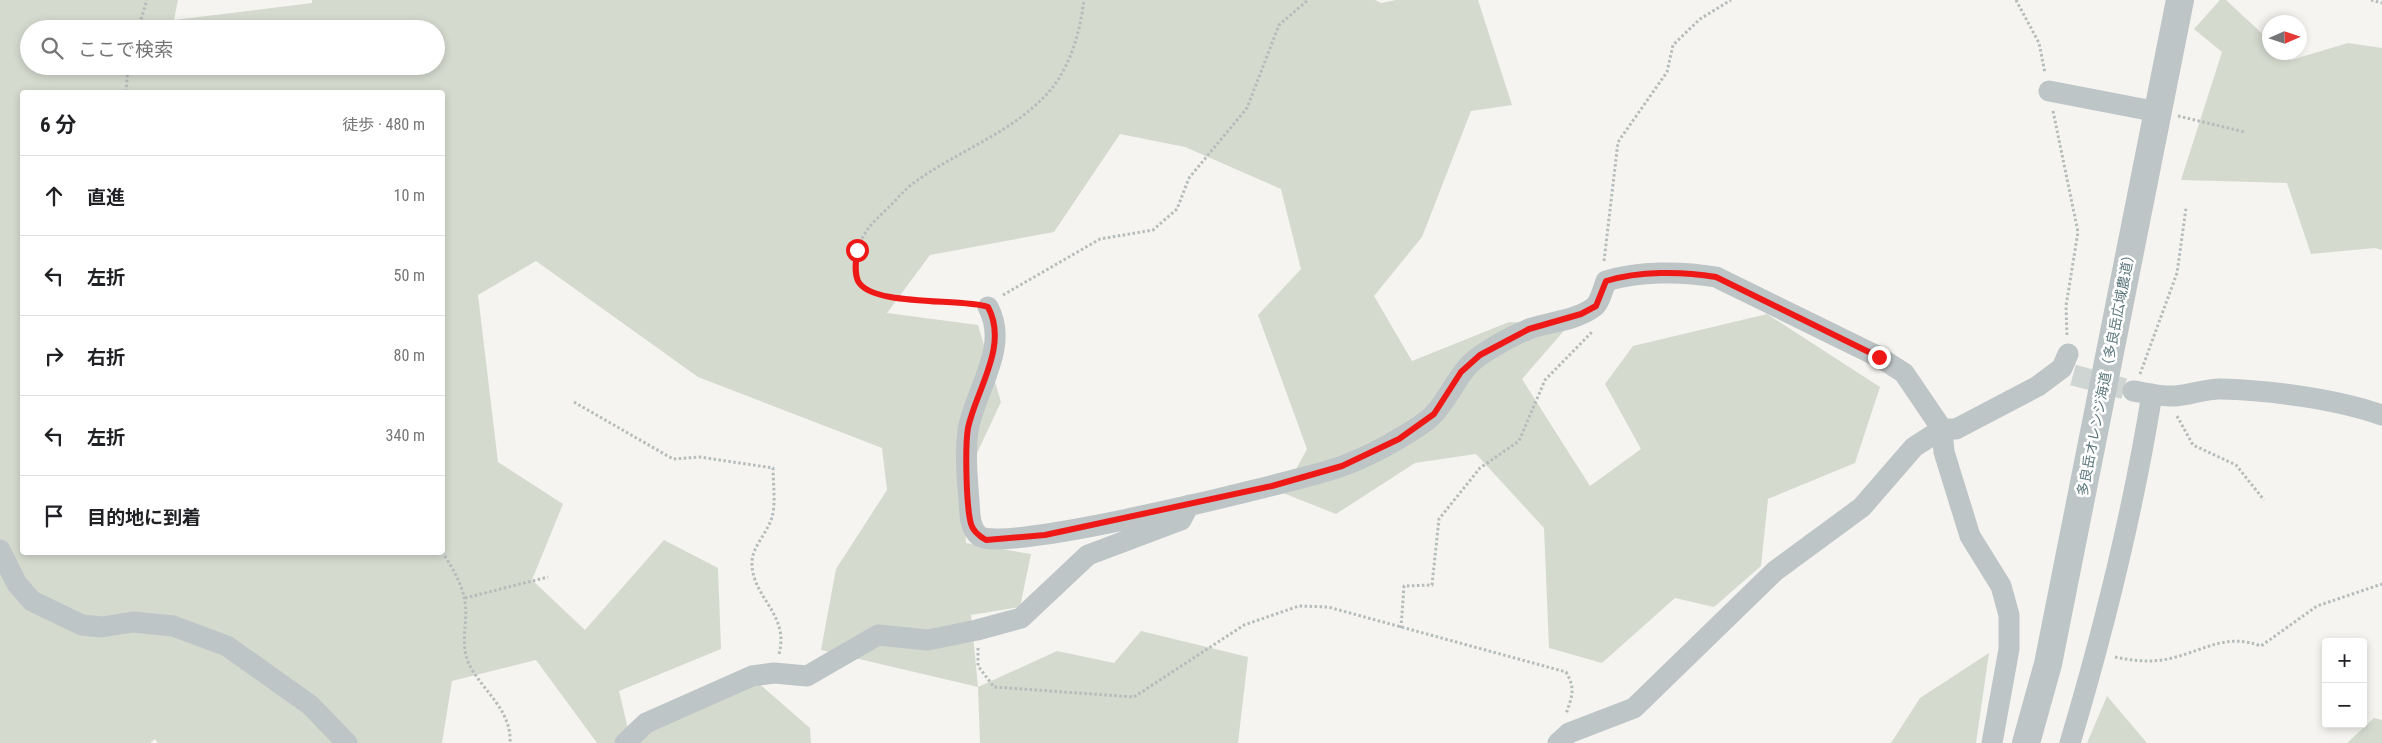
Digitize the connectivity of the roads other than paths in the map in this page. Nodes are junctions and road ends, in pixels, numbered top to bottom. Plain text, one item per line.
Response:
1 (2180, 0) edge
2 (2048, 91) road end
3 (2158, 112) junction
4 (988, 307) road end
5 (2068, 366) road end
6 (2382, 415) edge
7 (1942, 429) junction
8 (1189, 505) junction
9 (0, 550) edge
10 (1563, 738) edge
11 (347, 743) edge
12 (625, 743) edge
13 (1992, 743) edge
14 (2026, 743) edge
15 (2070, 743) edge

1 - 3 street, 多良岳オレンジ海道（多良岳広域農道）
2 - 3 street
3 - 14 street, 多良岳オレンジ海道（多良岳広域農道）
4 - 8 street
5 - 7 street
6 - 15 street
7 - 8 street
7 - 10 street
7 - 13 street
8 - 12 street
9 - 11 street

